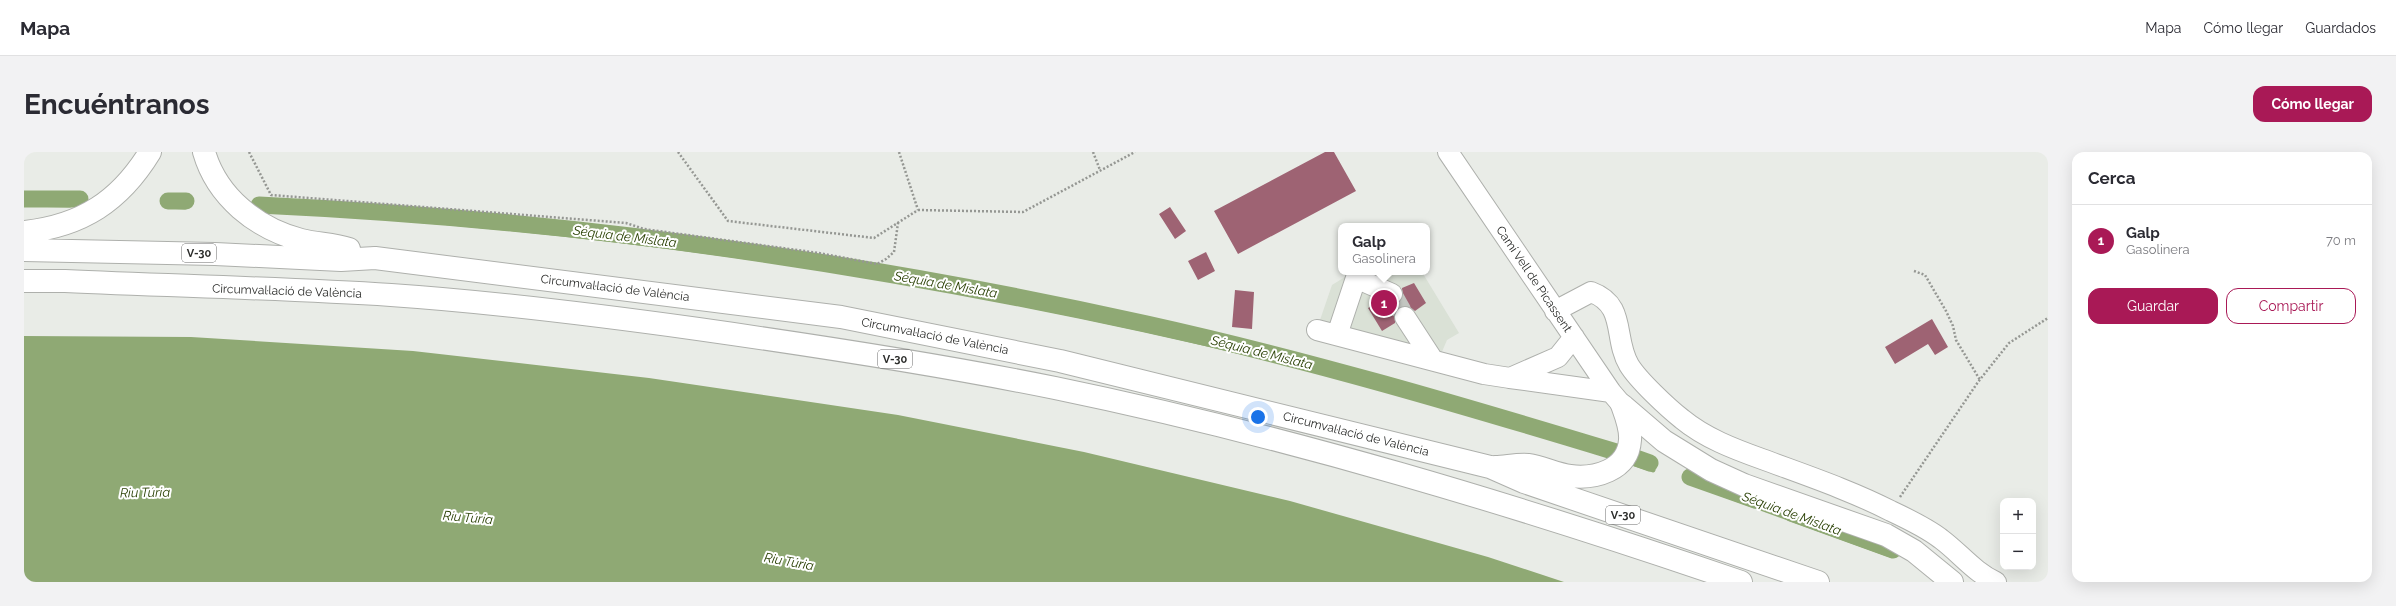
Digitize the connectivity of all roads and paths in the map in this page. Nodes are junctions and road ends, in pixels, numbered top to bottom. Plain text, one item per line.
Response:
1 (150, 152) edge
2 (204, 152) edge
3 (249, 152) edge
4 (678, 152) edge
5 (899, 152) edge
6 (1093, 152) edge
7 (1135, 152) edge
8 (1448, 152) edge
9 (1100, 170) junction
10 (918, 210) junction
11 (898, 223) junction
12 (24, 232) edge
13 (24, 250) edge
14 (375, 258) junction
15 (1914, 271) dead end
16 (24, 281) edge
17 (1392, 294) tunnel mouth
18 (1555, 311) junction
19 (1405, 317) tunnel mouth
20 (2048, 318) edge
21 (1317, 330) dead end
22 (1337, 335) junction
23 (1574, 338) junction
24 (1433, 360) junction
25 (1510, 378) junction
26 (1980, 380) junction
27 (1616, 399) junction
28 (1490, 468) junction
29 (1891, 511) junction
30 (1757, 560) junction
31 (1741, 582) edge
32 (1795, 582) edge
33 (1818, 582) edge
34 (1952, 582) edge
35 (1996, 582) edge

1 - 12 highway
2 - 14 highway
3 - 11 path
4 - 11 path
5 - 10 path
6 - 9 path
7 - 9 path
8 - 18 street, Camí Vell de Picassent
9 - 10 path
10 - 11 path
13 - 14 highway, Circumval·lació de València / V-30
14 - 28 highway, Circumval·lació de València / V-30
15 - 26 path
16 - 31 highway, Circumval·lació de València / V-30
17 - 22 street
18 - 23 street, Camí Vell de Picassent
18 - 29 street
19 - 24 street
20 - 26 path
21 - 22 street
22 - 24 street
23 - 25 street
23 - 27 street, Camí Vell de Picassent
24 - 25 street
25 - 27 street
26 - 29 path
27 - 28 highway
27 - 34 highway
28 - 30 highway, Circumval·lació de València / V-30
29 - 35 street
30 - 32 highway
30 - 33 highway, Circumval·lació de València / V-30

